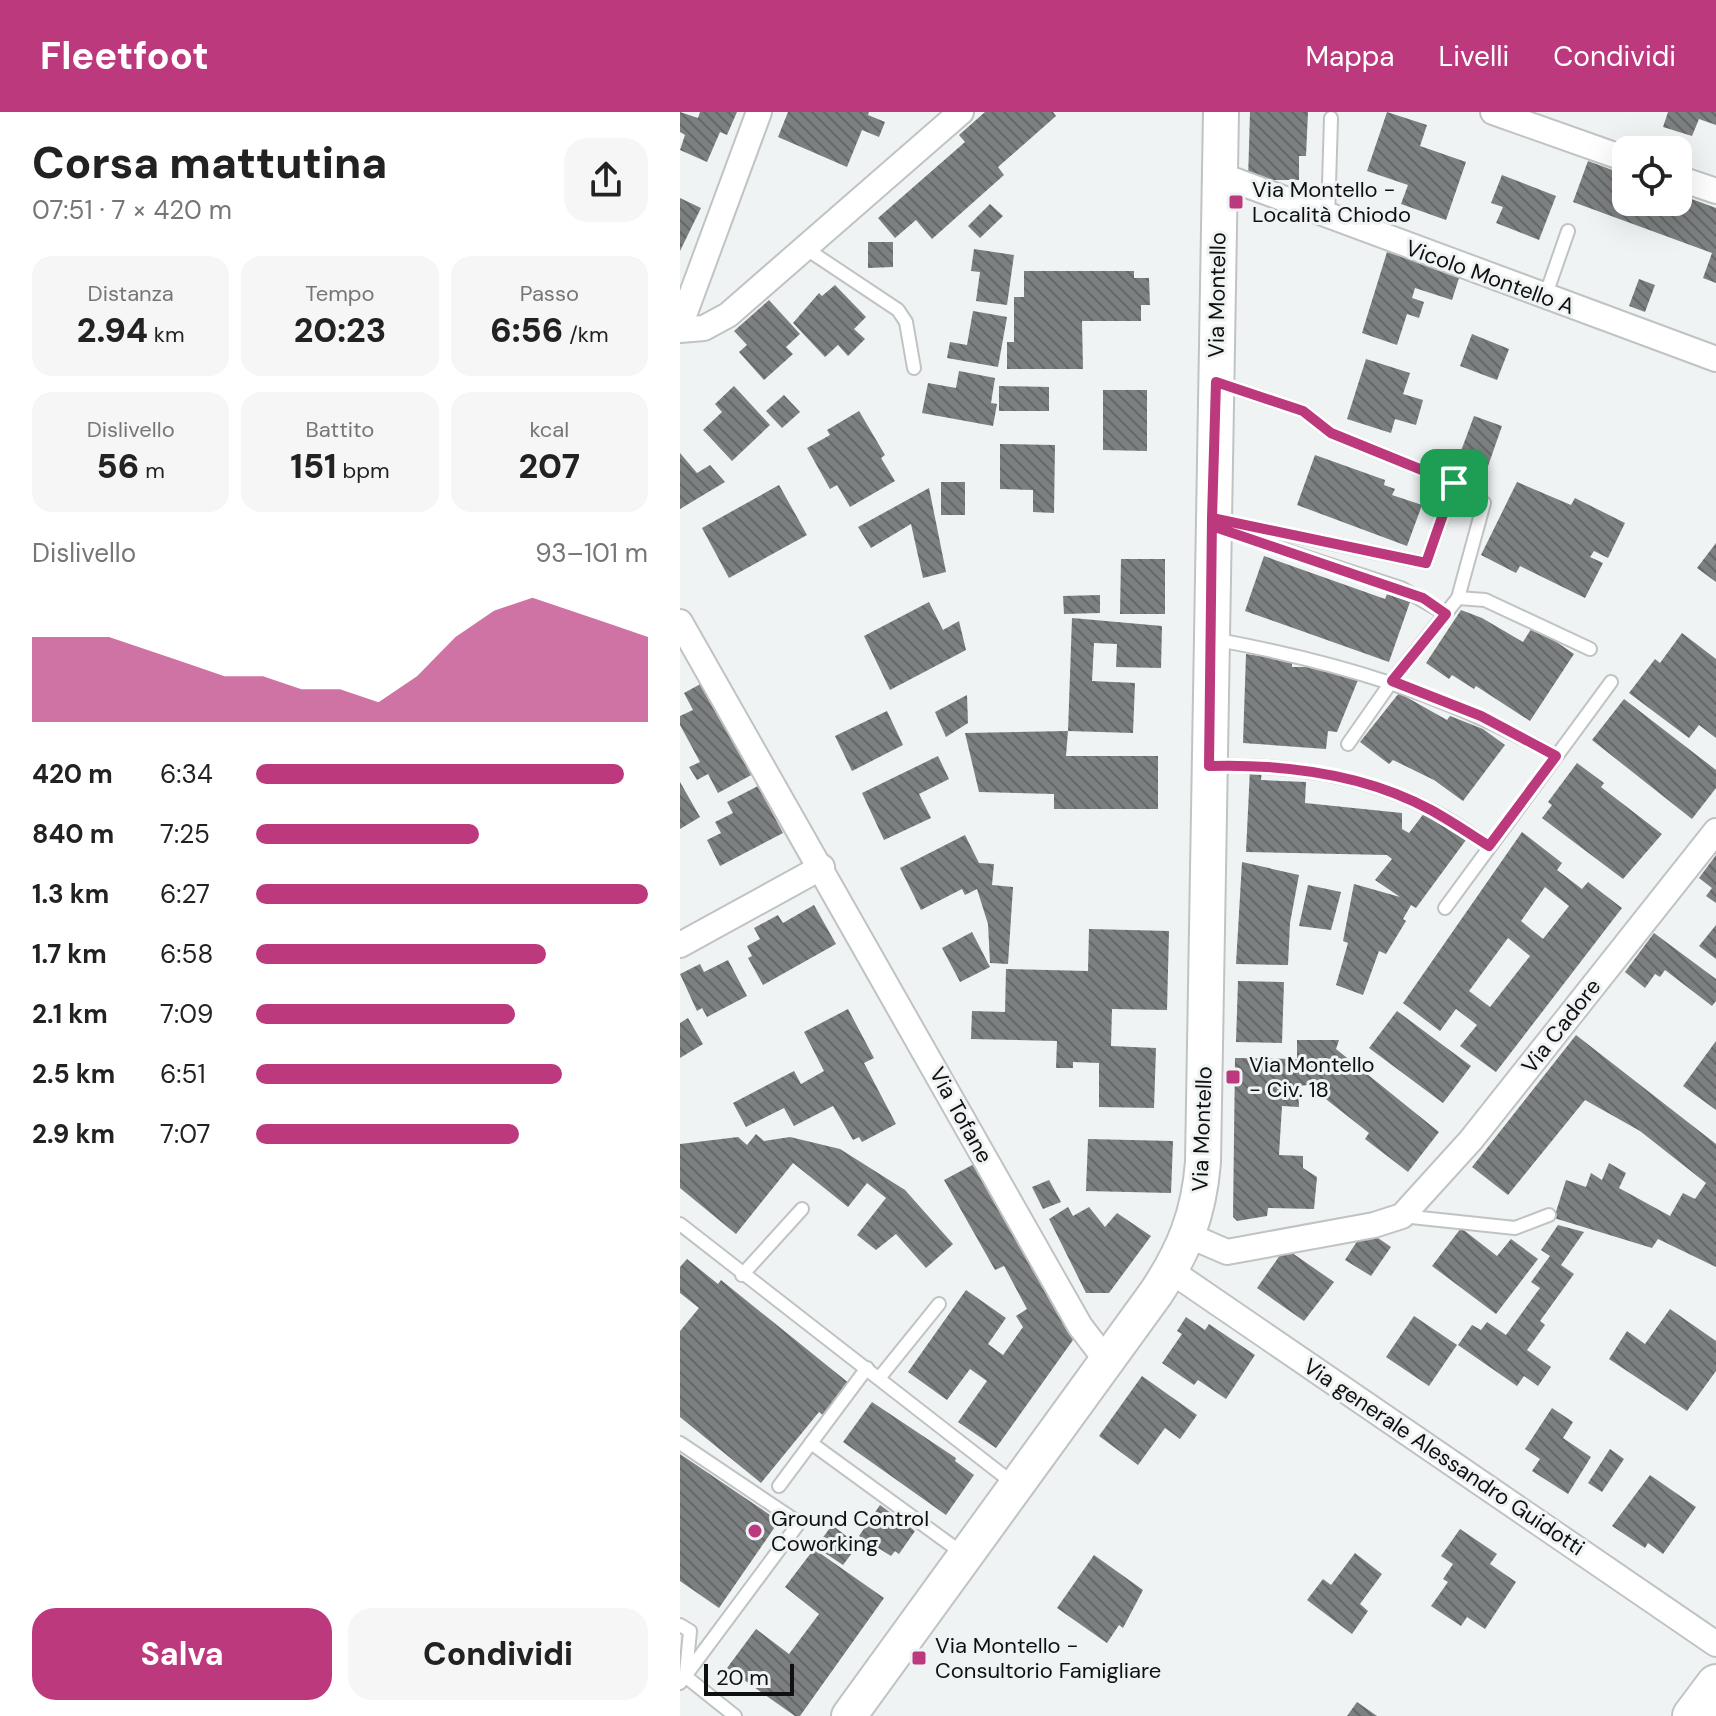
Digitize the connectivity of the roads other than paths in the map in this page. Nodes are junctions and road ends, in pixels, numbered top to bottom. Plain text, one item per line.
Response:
1 (759, 112) edge
2 (961, 112) edge
3 (1221, 112) edge
4 (1493, 112) edge
5 (1331, 118) dead end
6 (1612, 154) edge
7 (1220, 175) junction
8 (1692, 183) edge
9 (1716, 191) edge
10 (1328, 218) junction
11 (1568, 231) dead end
12 (805, 248) junction
13 (1545, 297) junction
14 (680, 328) edge
15 (1716, 359) edge
16 (914, 368) dead end
17 (1216, 382) junction
18 (1484, 503) dead end
19 (1212, 522) junction
20 (1458, 598) junction
21 (1446, 614) junction
22 (680, 622) edge
23 (1212, 639) junction
24 (1590, 649) dead end
25 (1392, 681) junction
26 (1611, 682) dead end
27 (1348, 744) dead end
28 (1556, 756) junction
29 (1209, 766) junction
30 (1716, 831) edge
31 (1489, 846) junction
32 (822, 867) junction
33 (1445, 908) dead end
34 (680, 945) edge
35 (802, 1209) dead end
36 (1549, 1215) dead end
37 (1402, 1216) junction
38 (680, 1224) edge
39 (1190, 1236) junction
40 (1171, 1271) junction
41 (742, 1275) junction
42 (939, 1304) dead end
43 (1106, 1360) junction
44 (867, 1368) junction
45 (880, 1377) junction
46 (680, 1443) edge
47 (811, 1443) junction
48 (1014, 1484) junction
49 (779, 1486) dead end
50 (965, 1555) junction
51 (680, 1625) edge
52 (1716, 1644) edge
53 (683, 1679) edge
54 (1716, 1684) edge
55 (735, 1716) edge
56 (849, 1716) edge
57 (1692, 1716) edge

1 - 14 street
2 - 12 street
3 - 7 street, Via Montello
4 - 6 street
5 - 10 lane
7 - 10 street, Vicolo Montello A
7 - 17 street, Via Montello
8 - 9 street
10 - 13 street, Vicolo Montello A
11 - 13 lane
12 - 14 street
12 - 16 lane
13 - 15 street, Vicolo Montello A
17 - 19 street, Via Montello
17 - 19 lane, Via Montello
18 - 20 lane
19 - 21 lane
19 - 23 street, Via Montello
20 - 21 lane
20 - 24 lane
21 - 25 lane
22 - 32 street, Via Tofane
23 - 25 lane
23 - 29 street, Via Montello
25 - 27 lane
25 - 28 lane
26 - 28 lane
28 - 31 lane
29 - 31 lane
29 - 39 street, Via Montello
30 - 37 street, Via Cadore
31 - 33 lane
32 - 34 street
32 - 43 street, Via Tofane
35 - 41 lane
36 - 37 lane
37 - 39 street
38 - 41 lane
39 - 40 street, Via Montello
40 - 43 street, Via Montello
40 - 52 street, Via generale Alessandro Guidotti
41 - 44 lane
42 - 45 lane
43 - 48 street, Via Montello
44 - 45 lane
44 - 47 lane
45 - 48 lane
46 - 53 lane
47 - 49 lane
47 - 50 lane
48 - 50 street, Via Montello
50 - 56 street, Via Montello
51 - 53 lane
53 - 55 lane
54 - 57 main road

